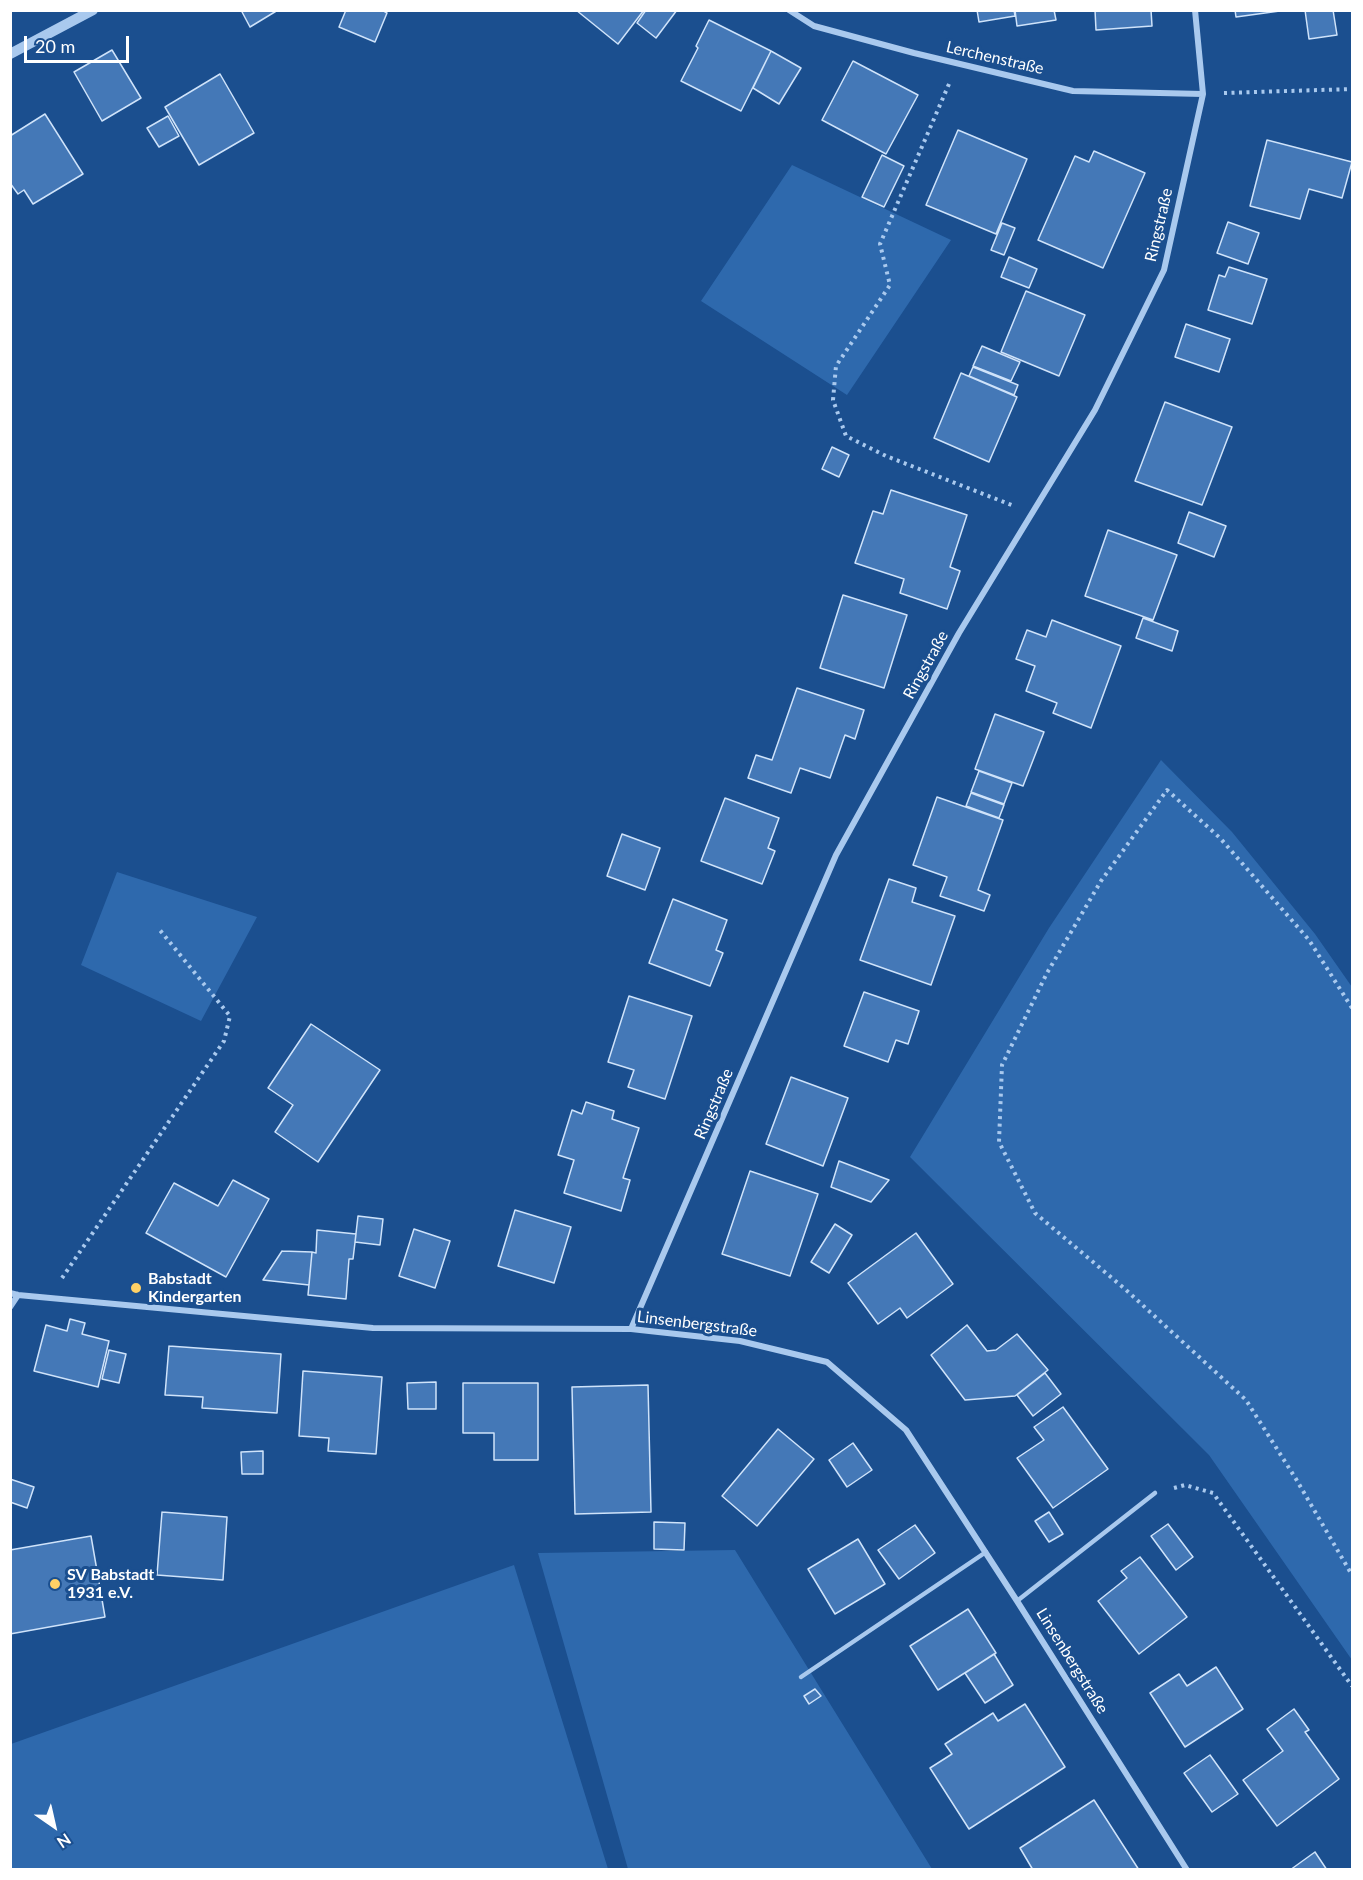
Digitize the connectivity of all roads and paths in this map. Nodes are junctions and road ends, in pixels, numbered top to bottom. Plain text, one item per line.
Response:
1 (93, 10) edge
2 (789, 10) edge
3 (1195, 10) edge
4 (10, 54) edge
5 (957, 63) junction
6 (1353, 89) edge
7 (1203, 94) junction
8 (1032, 513) junction
9 (159, 929) dead end
10 (1353, 1008) edge
11 (10, 1293) edge
12 (18, 1295) junction
13 (48, 1298) junction
14 (10, 1307) edge
15 (632, 1329) junction
16 (1155, 1493) joint
17 (986, 1552) junction
18 (1353, 1575) edge
19 (1017, 1601) junction
20 (801, 1677) dead end
21 (1353, 1686) edge
22 (1187, 1869) edge

1 - 4 street
2 - 5 street, Lerchenstraße
3 - 7 street, Ringstraße
5 - 7 street, Lerchenstraße
5 - 8 path
6 - 7 path
7 - 8 street, Ringstraße
8 - 15 street, Ringstraße
9 - 13 path
10 - 18 path
11 - 12 street, Linsenbergstraße
12 - 13 street, Linsenbergstraße
12 - 14 street
13 - 15 street, Linsenbergstraße
15 - 17 street, Linsenbergstraße
16 - 19 lane
16 - 21 path
17 - 19 street, Linsenbergstraße
17 - 20 lane
19 - 22 street, Linsenbergstraße

